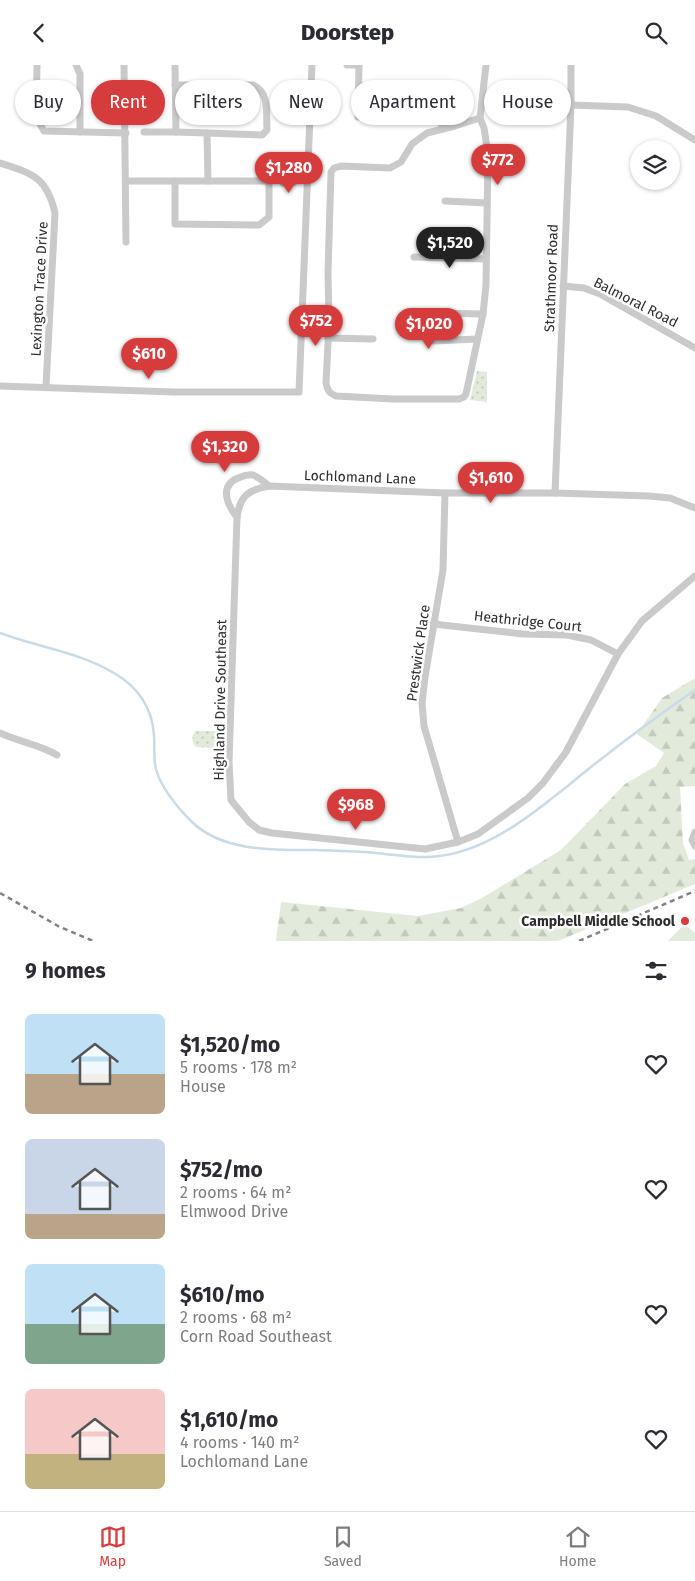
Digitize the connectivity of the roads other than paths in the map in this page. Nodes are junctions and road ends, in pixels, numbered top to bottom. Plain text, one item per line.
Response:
1 (37, 65) edge
2 (76, 65) edge
3 (124, 65) edge
4 (175, 65) edge
5 (312, 65) edge
6 (347, 65) edge
7 (359, 65) edge
8 (486, 65) edge
9 (571, 65) edge
10 (175, 80) edge
11 (359, 80) edge
12 (571, 80) edge
13 (260, 89) edge
14 (571, 105) edge
15 (480, 118) junction
16 (176, 125) edge
17 (442, 125) edge
18 (570, 125) edge
19 (442, 129) junction
20 (176, 131) junction
21 (80, 132) junction
22 (144, 132) dead end
23 (126, 133) junction
24 (206, 133) junction
25 (695, 140) edge
26 (0, 163) edge
27 (307, 179) junction
28 (126, 181) junction
29 (175, 181) junction
30 (208, 181) junction
31 (269, 181) junction
32 (445, 201) dead end
33 (487, 203) junction
34 (126, 242) dead end
35 (414, 257) dead end
36 (486, 259) junction
37 (563, 286) junction
38 (483, 314) junction
39 (328, 338) junction
40 (373, 339) dead end
41 (477, 339) junction
42 (695, 347) edge
43 (0, 386) edge
44 (46, 387) junction
45 (269, 486) junction
46 (292, 488) joint
47 (445, 493) junction
48 (555, 493) junction
49 (695, 508) edge
50 (237, 517) junction
51 (695, 576) edge
52 (433, 624) junction
53 (618, 654) junction
54 (0, 733) edge
55 (57, 755) dead end
56 (695, 831) edge
57 (458, 842) junction
58 (695, 846) edge

1 - 21 street
2 - 21 street
3 - 23 street
4 - 10 street
5 - 27 street
6 - 7 street
7 - 11 street
8 - 15 street
9 - 12 street, Strathmoor Road
13 - 24 street
14 - 25 street
15 - 19 street
15 - 33 street
16 - 20 street
17 - 19 street
18 - 37 street, Strathmoor Road
19 - 39 street
20 - 22 street
20 - 24 street
21 - 23 street
23 - 28 street
24 - 30 street
26 - 44 street, Lexington Trace Drive
27 - 31 street
27 - 44 street
28 - 29 street
28 - 34 street
29 - 30 street
29 - 31 street
30 - 31 street
32 - 33 street
33 - 36 street
35 - 36 street
36 - 38 street
37 - 42 street, Balmoral Road
37 - 48 street, Strathmoor Road
38 - 41 street
38 - 41 street
39 - 40 street
39 - 41 street
43 - 44 street
45 - 46 street, Highland Drive Southeast
45 - 50 street, Highland Drive Southeast
45 - 50 street
46 - 47 street, Lochlomand Lane
47 - 48 street, Lochlomand Lane
47 - 52 street, Prestwick Place
48 - 49 street, Lochlomand Lane
50 - 57 street, Highland Drive Southeast
51 - 53 street, Highland Drive Southeast
52 - 53 street, Heathridge Court
52 - 57 street, Prestwick Place
53 - 57 street, Highland Drive Southeast
54 - 55 street
56 - 58 street

